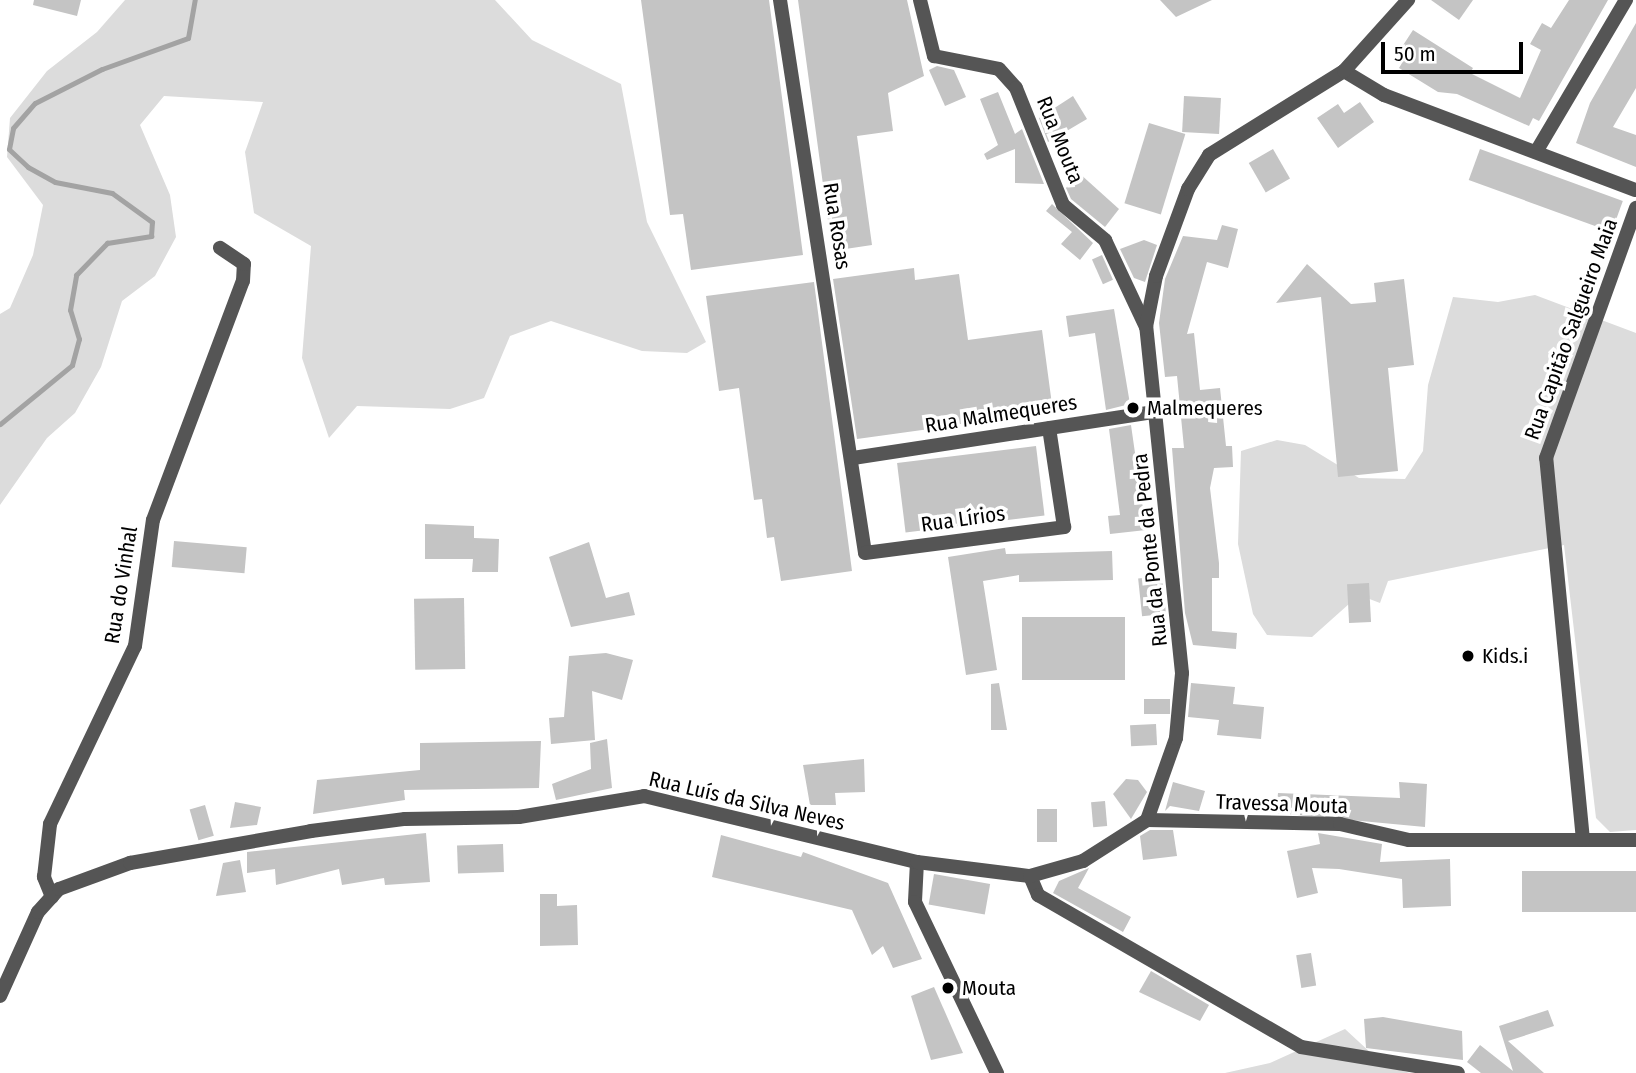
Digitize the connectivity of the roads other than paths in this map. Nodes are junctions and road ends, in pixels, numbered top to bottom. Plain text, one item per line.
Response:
1 (780, 0) edge
2 (920, 0) edge
3 (1408, 0) edge
4 (1626, 0) edge
5 (1344, 71) junction
6 (1536, 152) junction
7 (1636, 190) edge
8 (1636, 208) edge
9 (220, 248) dead end
10 (1146, 327) junction
11 (1156, 412) junction
12 (1049, 428) junction
13 (853, 458) junction
14 (1147, 820) junction
15 (1636, 839) edge
16 (1583, 840) junction
17 (917, 862) junction
18 (1030, 876) junction
19 (52, 897) junction
20 (0, 996) edge
21 (997, 1073) edge
22 (1458, 1073) edge

1 - 13 street, Rua Rosas
2 - 10 street, Rua Mouta
3 - 5 street, Rua da Ponte da Pedra
4 - 6 street
5 - 6 street
5 - 10 street, Rua da Ponte da Pedra
6 - 7 street
8 - 16 street, Rua Capitão Salgueiro Maia
9 - 19 street, Rua do Vinhal
10 - 11 street, Rua da Ponte da Pedra
11 - 12 street, Rua Malmequeres
11 - 14 street, Rua da Ponte da Pedra
12 - 13 street, Rua Malmequeres
12 - 13 street, Rua Lírios
14 - 16 street, Travessa Mouta
14 - 18 street
15 - 16 street, Travessa Mouta
17 - 18 street, Rua Luís da Silva Neves
17 - 19 street, Rua Luís da Silva Neves
17 - 21 street
18 - 22 street
19 - 20 street

